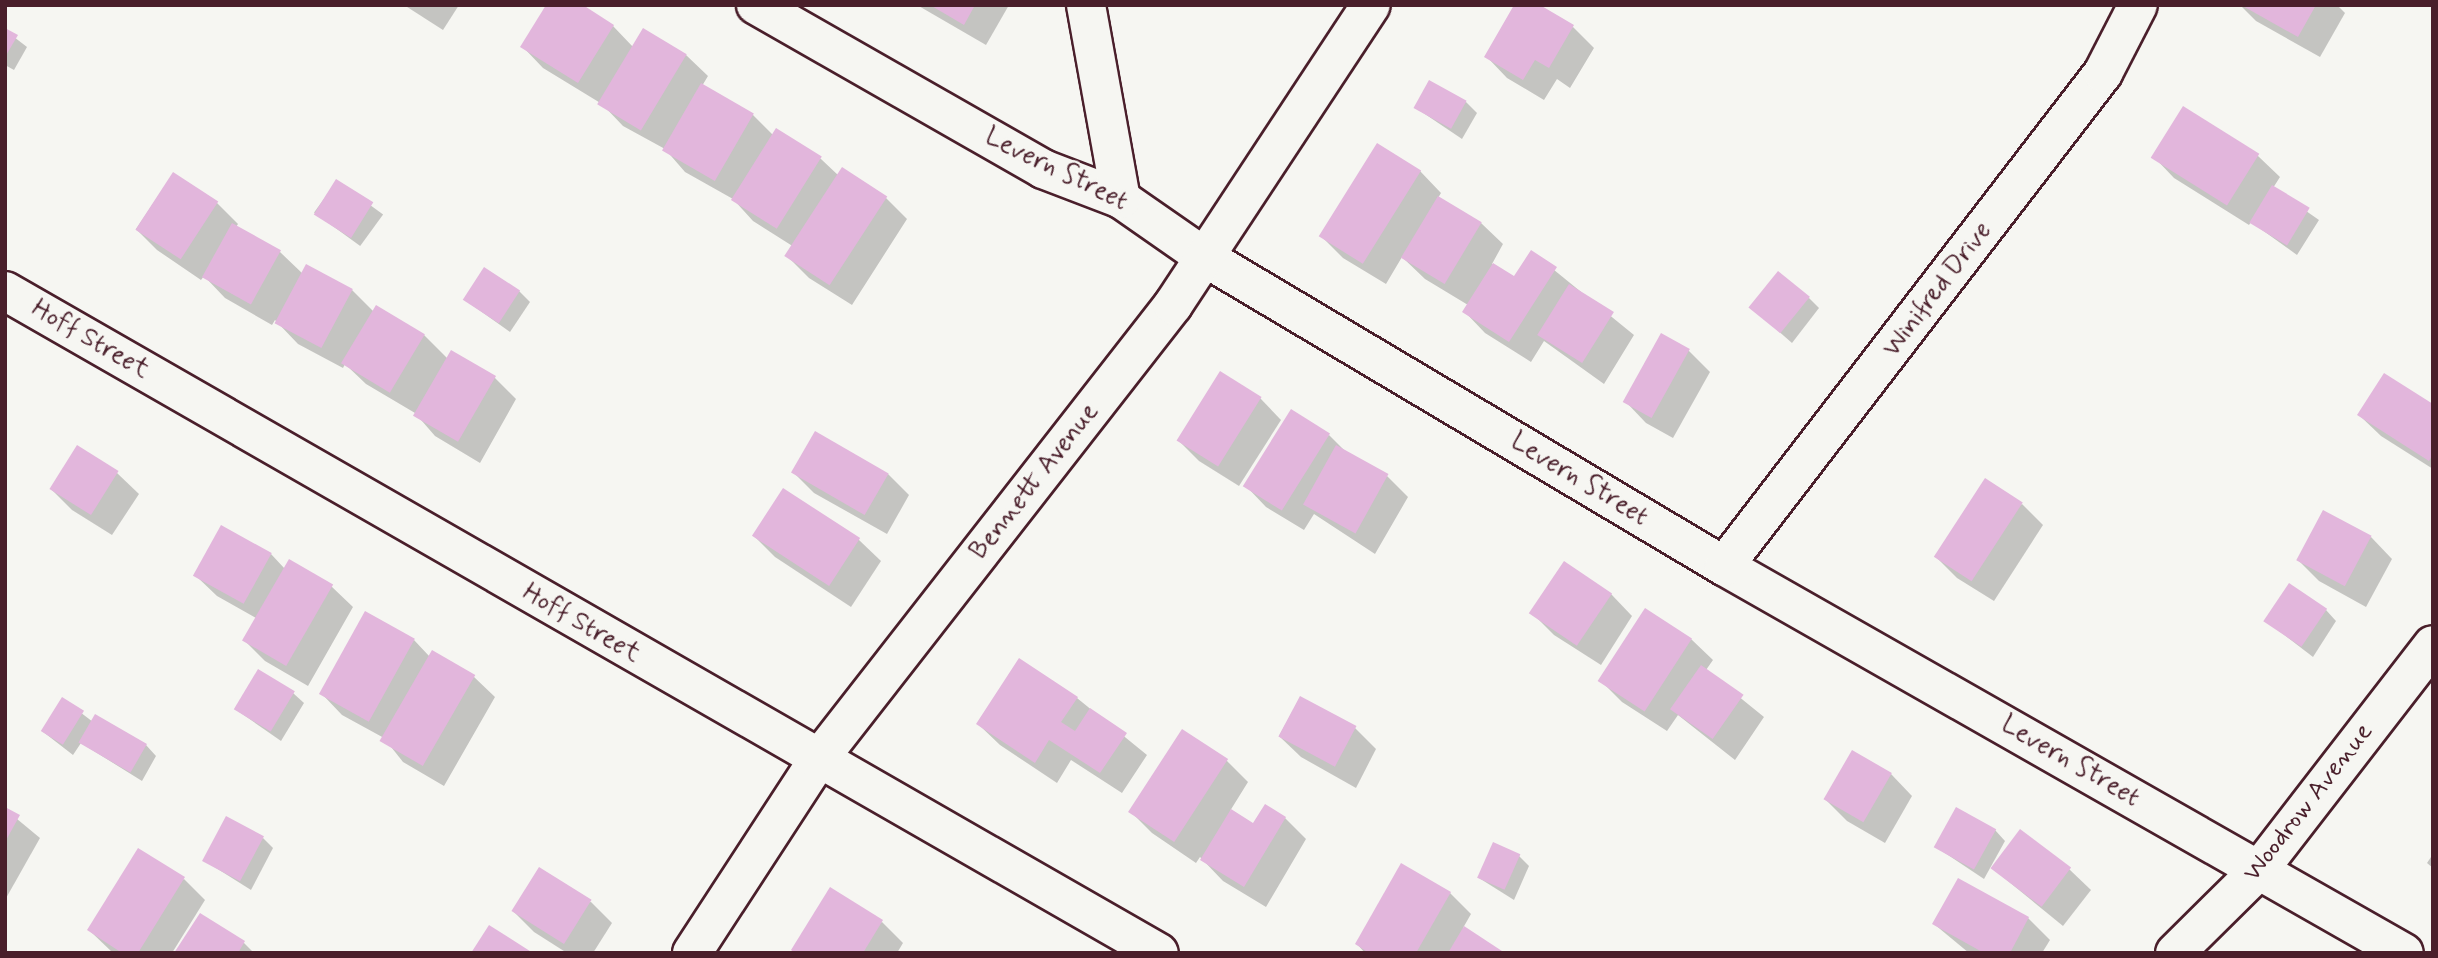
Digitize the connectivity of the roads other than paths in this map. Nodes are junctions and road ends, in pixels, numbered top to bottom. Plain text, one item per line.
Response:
1 (756, 5) edge
2 (1086, 5) edge
3 (1371, 5) edge
4 (2138, 5) edge
5 (1121, 199) junction
6 (1206, 258) junction
7 (5, 291) edge
8 (1724, 566) junction
9 (2433, 645) edge
10 (818, 760) junction
11 (2259, 870) junction
12 (692, 953) edge
13 (1159, 953) edge
14 (2175, 953) edge
15 (2404, 953) edge

1 - 5 street, Levern Street
2 - 5 street
3 - 6 street, Bennett Avenue
4 - 8 street, Winifred Drive
5 - 6 street, Levern Street
6 - 8 street, Levern Street
6 - 10 street, Bennett Avenue
7 - 10 street, Hoff Street
8 - 11 street, Levern Street
9 - 11 street, Woodrow Avenue
10 - 12 street, Bennett Avenue
10 - 13 street, Hoff Street
11 - 14 street, Woodrow Avenue
11 - 15 street, Levern Street

